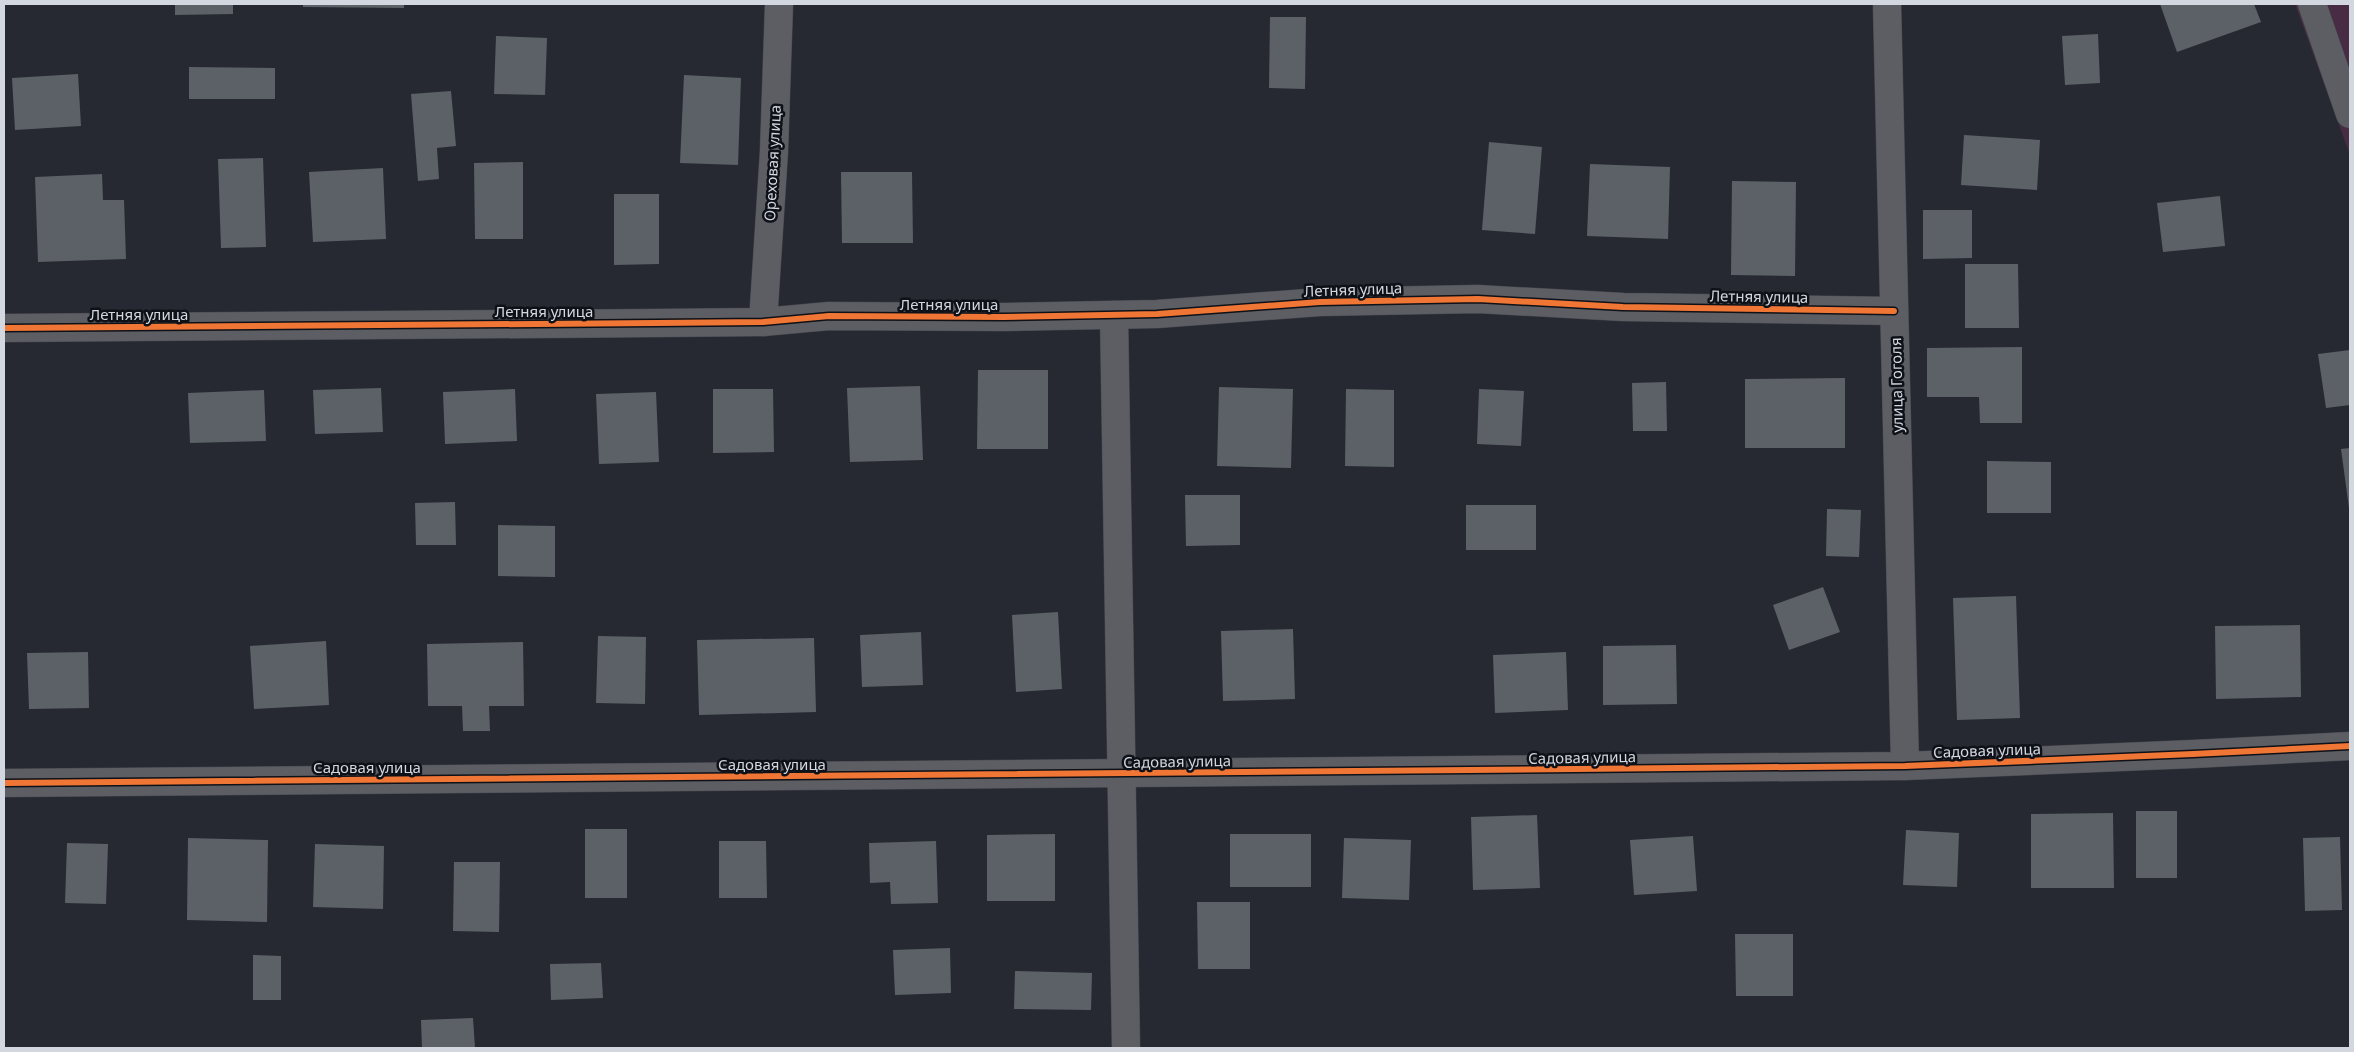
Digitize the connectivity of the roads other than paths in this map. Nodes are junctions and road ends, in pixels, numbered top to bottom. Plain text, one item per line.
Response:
1 (780, 4) edge
2 (1887, 4) edge
3 (2312, 4) edge
4 (2350, 114) edge
5 (1894, 310) junction
6 (1114, 314) junction
7 (763, 322) junction
8 (4, 328) edge
9 (2350, 746) edge
10 (1905, 766) junction
11 (1122, 774) junction
12 (4, 782) edge
13 (1126, 1048) edge

1 - 7 street, Ореховая улица
2 - 5 street, улица Гоголя
3 - 4 street
5 - 6 street, Летняя улица
5 - 10 street, улица Гоголя
6 - 7 street, Летняя улица
6 - 11 street
7 - 8 street, Летняя улица
9 - 10 street, Садовая улица
10 - 11 street, Садовая улица
11 - 12 street, Садовая улица
11 - 13 street

